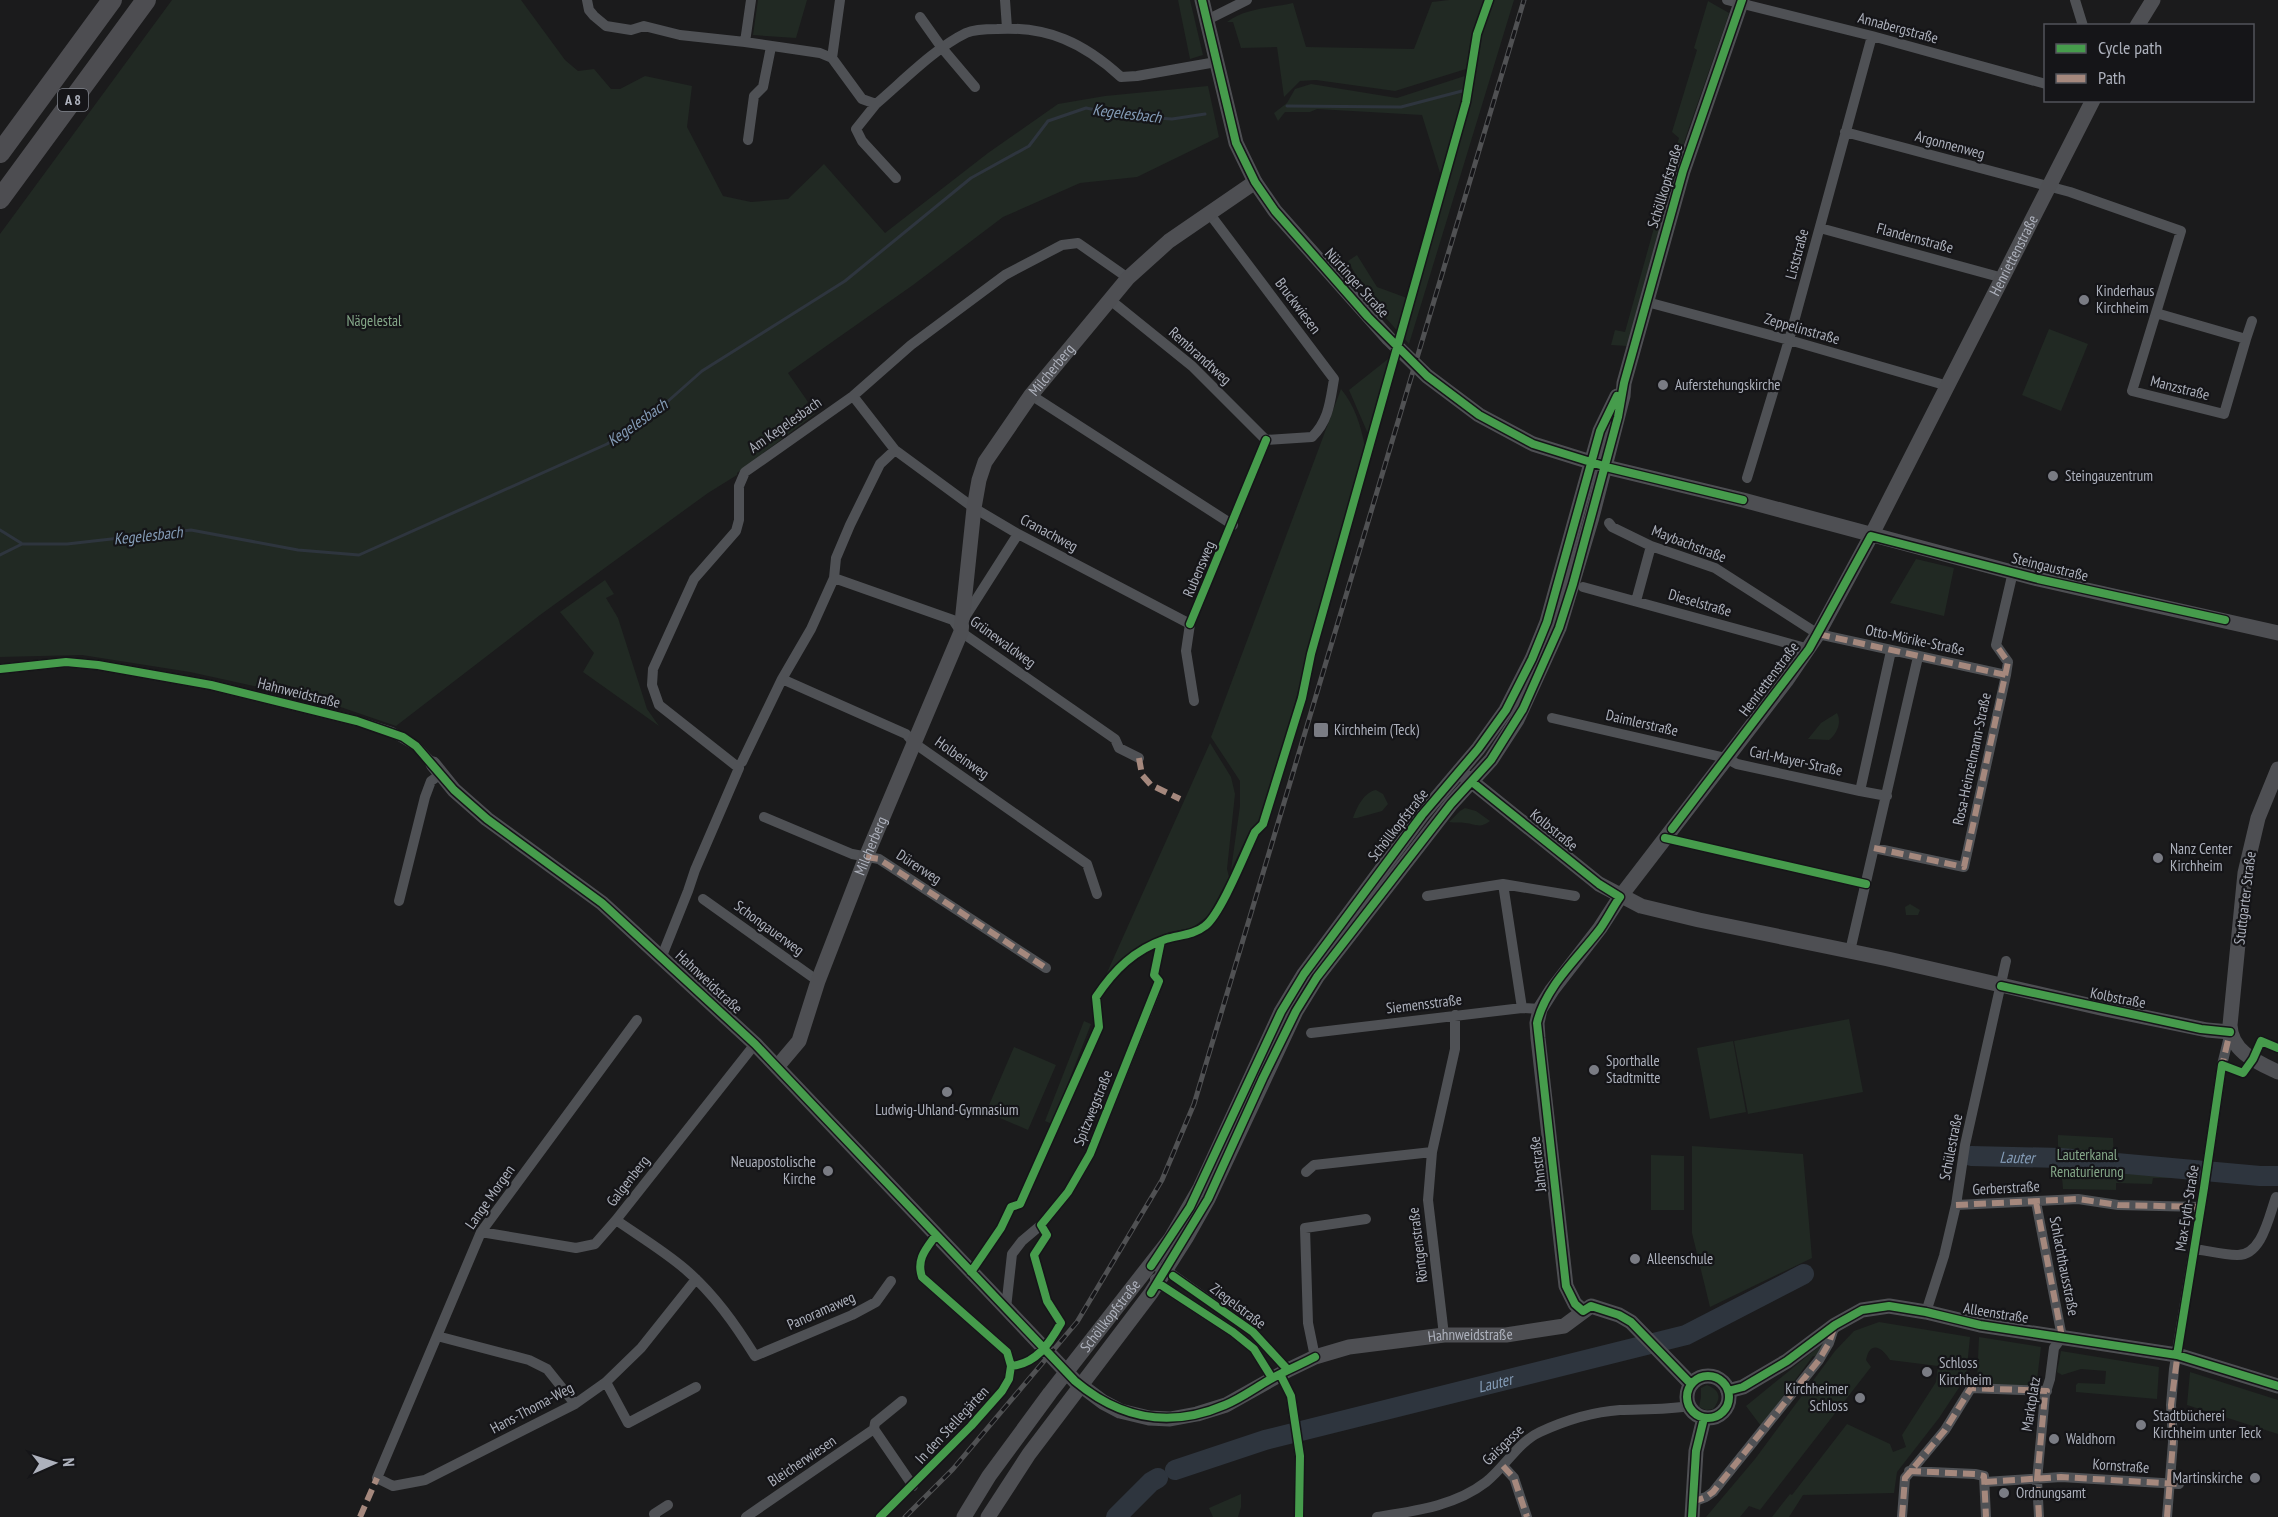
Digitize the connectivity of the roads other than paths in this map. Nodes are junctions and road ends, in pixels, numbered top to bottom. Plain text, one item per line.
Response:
1 (112, 0) edge
2 (146, 0) edge
3 (587, 0) edge
4 (752, 0) edge
5 (840, 0) edge
6 (1005, 0) edge
7 (1202, 0) edge
8 (1247, 0) edge
9 (2075, 0) edge
10 (2153, 0) edge
11 (1737, 1) edge
12 (920, 17) dead end
13 (1207, 20) junction
14 (2082, 24) edge
15 (2138, 24) edge
16 (1007, 28) junction
17 (1872, 36) junction
18 (745, 42) junction
19 (771, 47) junction
20 (942, 48) junction
21 (832, 58) junction
22 (1215, 62) junction
23 (2044, 83) edge
24 (975, 87) dead end
25 (2092, 102) edge
26 (876, 104) junction
27 (1845, 132) junction
28 (748, 140) dead end
29 (0, 153) edge
30 (896, 178) dead end
31 (1255, 182) junction
32 (2048, 187) junction
33 (0, 199) edge
34 (1209, 213) junction
35 (1820, 228) junction
36 (1128, 278) junction
37 (2002, 278) junction
38 (1109, 299) junction
39 (1647, 302) junction
40 (2156, 313) junction
41 (2252, 321) dead end
42 (2246, 339) junction
43 (1789, 340) junction
44 (1624, 383) junction
45 (1948, 386) junction
46 (1030, 395) junction
47 (853, 396) junction
48 (1323, 426) joint
49 (895, 450) junction
50 (1747, 478) dead end
51 (1691, 489) joint
52 (974, 508) junction
53 (1609, 523) dead end
54 (1233, 525) dead end
55 (1018, 534) junction
56 (1871, 536) junction
57 (1651, 546) junction
58 (2013, 572) junction
59 (834, 578) junction
60 (1583, 587) dead end
61 (1636, 601) junction
62 (961, 627) junction
63 (2278, 633) edge
64 (1818, 634) junction
65 (1809, 649) junction
66 (1891, 651) junction
67 (1918, 657) junction
68 (0, 669) edge
69 (2006, 675) junction
70 (782, 680) junction
71 (1194, 701) dead end
72 (1552, 718) dead end
73 (914, 743) junction
74 (1726, 758) junction
75 (1139, 759) dead end
76 (742, 762) dead end
77 (437, 769) junction
78 (2278, 769) edge
79 (1459, 772) junction
80 (1472, 782) junction
81 (1860, 790) junction
82 (1887, 796) junction
83 (764, 817) dead end
84 (1874, 848) junction
85 (866, 857) junction
86 (1503, 884) junction
87 (1098, 894) dead end
88 (1427, 896) dead end
89 (1575, 896) dead end
90 (1620, 897) junction
91 (703, 899) dead end
92 (399, 901) dead end
93 (1850, 951) junction
94 (662, 956) junction
95 (2006, 961) dead end
96 (1046, 968) dead end
97 (818, 981) junction
98 (2001, 986) junction
99 (1155, 992) dead end
100 (1522, 1008) junction
101 (1540, 1009) junction
102 (1455, 1015) junction
103 (637, 1020) dead end
104 (2230, 1032) junction
105 (1311, 1033) dead end
106 (754, 1044) junction
107 (2222, 1065) junction
108 (777, 1067) junction
109 (2278, 1072) edge
110 (2243, 1073) dead end
111 (1432, 1152) junction
112 (1306, 1172) dead end
113 (2278, 1198) edge
114 (2036, 1202) junction
115 (1956, 1205) junction
116 (2201, 1207) junction
117 (616, 1220) junction
118 (1366, 1220) dead end
119 (481, 1232) junction
120 (936, 1234) junction
121 (2195, 1249) junction
122 (1151, 1266) junction
123 (1162, 1276) junction
124 (696, 1279) junction
125 (891, 1281) dead end
126 (1006, 1308) junction
127 (1583, 1311) junction
128 (1926, 1312) junction
129 (1835, 1325) junction
130 (1444, 1335) junction
131 (437, 1336) junction
132 (2062, 1337) junction
133 (2177, 1355) junction
134 (1315, 1358) junction
135 (1280, 1374) junction
136 (606, 1382) junction
137 (1691, 1384) junction
138 (2278, 1386) edge
139 (696, 1387) dead end
140 (1728, 1391) junction
141 (2047, 1391) junction
142 (902, 1401) dead end
143 (575, 1404) junction
144 (1689, 1406) junction
145 (1704, 1418) junction
146 (874, 1429) junction
147 (1503, 1466) junction
148 (1909, 1471) junction
149 (377, 1478) joint
150 (2037, 1479) junction
151 (1985, 1482) junction
152 (2174, 1484) junction
153 (913, 1486) junction
154 (668, 1505) dead end
155 (1692, 1509) edge
156 (655, 1517) edge
157 (746, 1517) edge
158 (880, 1517) edge
159 (964, 1517) edge
160 (988, 1517) edge
161 (1299, 1517) edge
162 (1377, 1517) edge
163 (1527, 1517) edge
164 (1902, 1517) edge
165 (1986, 1517) edge
166 (2039, 1517) edge
167 (2167, 1517) edge

1 - 29 highway, A 8
2 - 33 highway, A 8
3 - 18 street
4 - 18 street
5 - 21 street
6 - 16 street
7 - 13 street, Nürtinger Straße
8 - 13 street
9 - 14 street
10 - 15 street
11 - 17 street, Annabergstraße
11 - 39 street, Schöllkopfstraße
12 - 20 street
13 - 22 street, Nürtinger Straße
16 - 20 street
16 - 22 street
17 - 23 street, Annabergstraße
17 - 27 street, Liststraße
18 - 19 street
19 - 21 street
19 - 28 street
20 - 24 street
20 - 26 street
21 - 26 street
22 - 31 street, Nürtinger Straße
25 - 32 street, Henriettenstraße
26 - 30 street
27 - 32 street, Argonnenweg
27 - 35 street, Liststraße
31 - 34 street, Milcherberg
31 - 51 street, Nürtinger Straße
32 - 37 street, Henriettenstraße
32 - 40 street, Manzstraße
34 - 36 street, Milcherberg
34 - 48 street, Bruckwiesen
35 - 37 street, Flandernstraße
35 - 43 street, Liststraße
36 - 38 street, Milcherberg
36 - 47 street, Am Kegelesbach
37 - 45 street, Henriettenstraße
38 - 46 street, Milcherberg
38 - 48 street, Rembrandtweg
39 - 43 street, Zeppelinstraße
39 - 44 street, Schöllkopfstraße
40 - 42 street
40 - 42 street, Manzstraße
41 - 42 street, Manzstraße
43 - 45 street, Zeppelinstraße
43 - 50 street, Liststraße
44 - 79 street, Schöllkopfstraße
44 - 80 street, Schöllkopfstraße
45 - 56 street, Henriettenstraße
46 - 52 street, Milcherberg
46 - 54 street
47 - 49 street, Cranachweg
47 - 94 street, Am Kegelesbach
49 - 52 street, Cranachweg
49 - 59 street
51 - 56 street, Steingaustraße
52 - 55 street, Cranachweg
52 - 62 street, Milcherberg
53 - 57 street, Maybachstraße
55 - 62 street, Milcherberg
55 - 71 street, Cranachweg
56 - 58 street, Steingaustraße
56 - 64 street, Henriettenstraße
57 - 61 street
57 - 64 street, Maybachstraße
58 - 63 street, Steingaustraße
58 - 69 street, Rosa-Heinzelmann-Straße
59 - 62 street, Grünewaldweg
59 - 70 street
60 - 61 street, Dieselstraße
61 - 65 street, Dieselstraße
62 - 73 street, Milcherberg
62 - 75 street, Grünewaldweg
64 - 65 street, Henriettenstraße
64 - 66 street, Otto-Mörike-Straße
65 - 74 street, Henriettenstraße
66 - 67 street, Otto-Mörike-Straße
66 - 81 street
67 - 69 street, Otto-Mörike-Straße
67 - 82 street
68 - 77 street, Hahnweidstraße
69 - 84 street, Rosa-Heinzelmann-Straße
70 - 73 street, Holbeinweg
70 - 76 street
72 - 74 street, Daimlerstraße
73 - 85 street, Milcherberg
73 - 87 street, Holbeinweg
74 - 81 street, Carl-Mayer-Straße
74 - 90 street, Henriettenstraße
77 - 92 street
77 - 94 street, Hahnweidstraße
78 - 104 street, Stuttgarter Straße
79 - 80 street, Kolbstraße
79 - 122 street, Schöllkopfstraße
80 - 90 street, Kolbstraße
80 - 123 street, Schöllkopfstraße
81 - 82 street, Carl-Mayer-Straße
82 - 84 street
83 - 85 street, Dürerweg
84 - 93 street
85 - 96 street, Dürerweg
85 - 97 street, Milcherberg
86 - 88 street
86 - 89 street
86 - 100 street
90 - 93 street, Kolbstraße
90 - 101 street, Henriettenstraße
91 - 97 street, Schongauerweg
93 - 98 street, Kolbstraße
94 - 106 street, Hahnweidstraße
95 - 98 street, Schülestraße
97 - 108 street, Milcherberg
98 - 104 street, Kolbstraße
98 - 115 street, Schülestraße
99 - 126 street, Spitzwegstraße
100 - 101 street, Siemensstraße
100 - 102 street, Siemensstraße
101 - 127 street, Jahnstraße
102 - 105 street, Siemensstraße
102 - 111 street, Röntgenstraße
103 - 119 street, Lange Morgen
104 - 107 street, Max-Eyth-Straße
104 - 109 street
106 - 108 street, Hahnweidstraße
106 - 117 street, Galgenberg
107 - 110 street
107 - 116 street, Max-Eyth-Straße
108 - 120 street, Hahnweidstraße
111 - 112 street
111 - 130 street, Röntgenstraße
113 - 121 street
114 - 115 street, Gerberstraße
114 - 116 street, Gerberstraße
114 - 132 street, Schlachthausstraße
115 - 128 street, Schülestraße
116 - 121 street, Max-Eyth-Straße
117 - 119 street, Galgenberg
117 - 124 street
118 - 134 street
119 - 131 street, Lange Morgen
120 - 126 street, Hahnweidstraße
120 - 153 street, In den Stellegärten
121 - 133 street, Max-Eyth-Straße
122 - 123 street
122 - 159 street, Schöllkopfstraße
123 - 135 street, Ziegelstraße
123 - 135 street, Ziegelstraße
123 - 160 street, Schöllkopfstraße
124 - 125 street, Panoramaweg
124 - 136 street, Hans-Thoma-Weg
126 - 135 street, Hahnweidstraße
127 - 130 street, Hahnweidstraße
127 - 137 street
128 - 129 street, Alleenstraße
128 - 132 street, Alleenstraße
129 - 140 street, Alleenstraße
129 - 155 street
130 - 134 street, Hahnweidstraße
131 - 143 street
131 - 149 street, Lange Morgen
132 - 133 street, Alleenstraße
132 - 141 street, Marktplatz
133 - 138 street, Alleenstraße
133 - 152 street, Max-Eyth-Straße
134 - 135 street, Hahnweidstraße
135 - 161 street, Ziegelstraße
136 - 139 street
136 - 143 street, Hans-Thoma-Weg
137 - 140 street
137 - 144 street
140 - 145 street
141 - 148 street
141 - 150 street, Marktplatz
142 - 146 street, Bleicherwiesen
143 - 149 street, Hans-Thoma-Weg
144 - 145 street
144 - 147 street, Gaisgasse
145 - 155 street
146 - 153 street
146 - 157 street, Bleicherwiesen
147 - 162 street, Gaisgasse
147 - 163 street
148 - 151 street
148 - 164 street
150 - 151 street
150 - 152 street, Kornstraße
150 - 166 street, Marktplatz
151 - 165 street
152 - 167 street, Max-Eyth-Straße
153 - 158 street, In den Stellegärten
154 - 156 street

